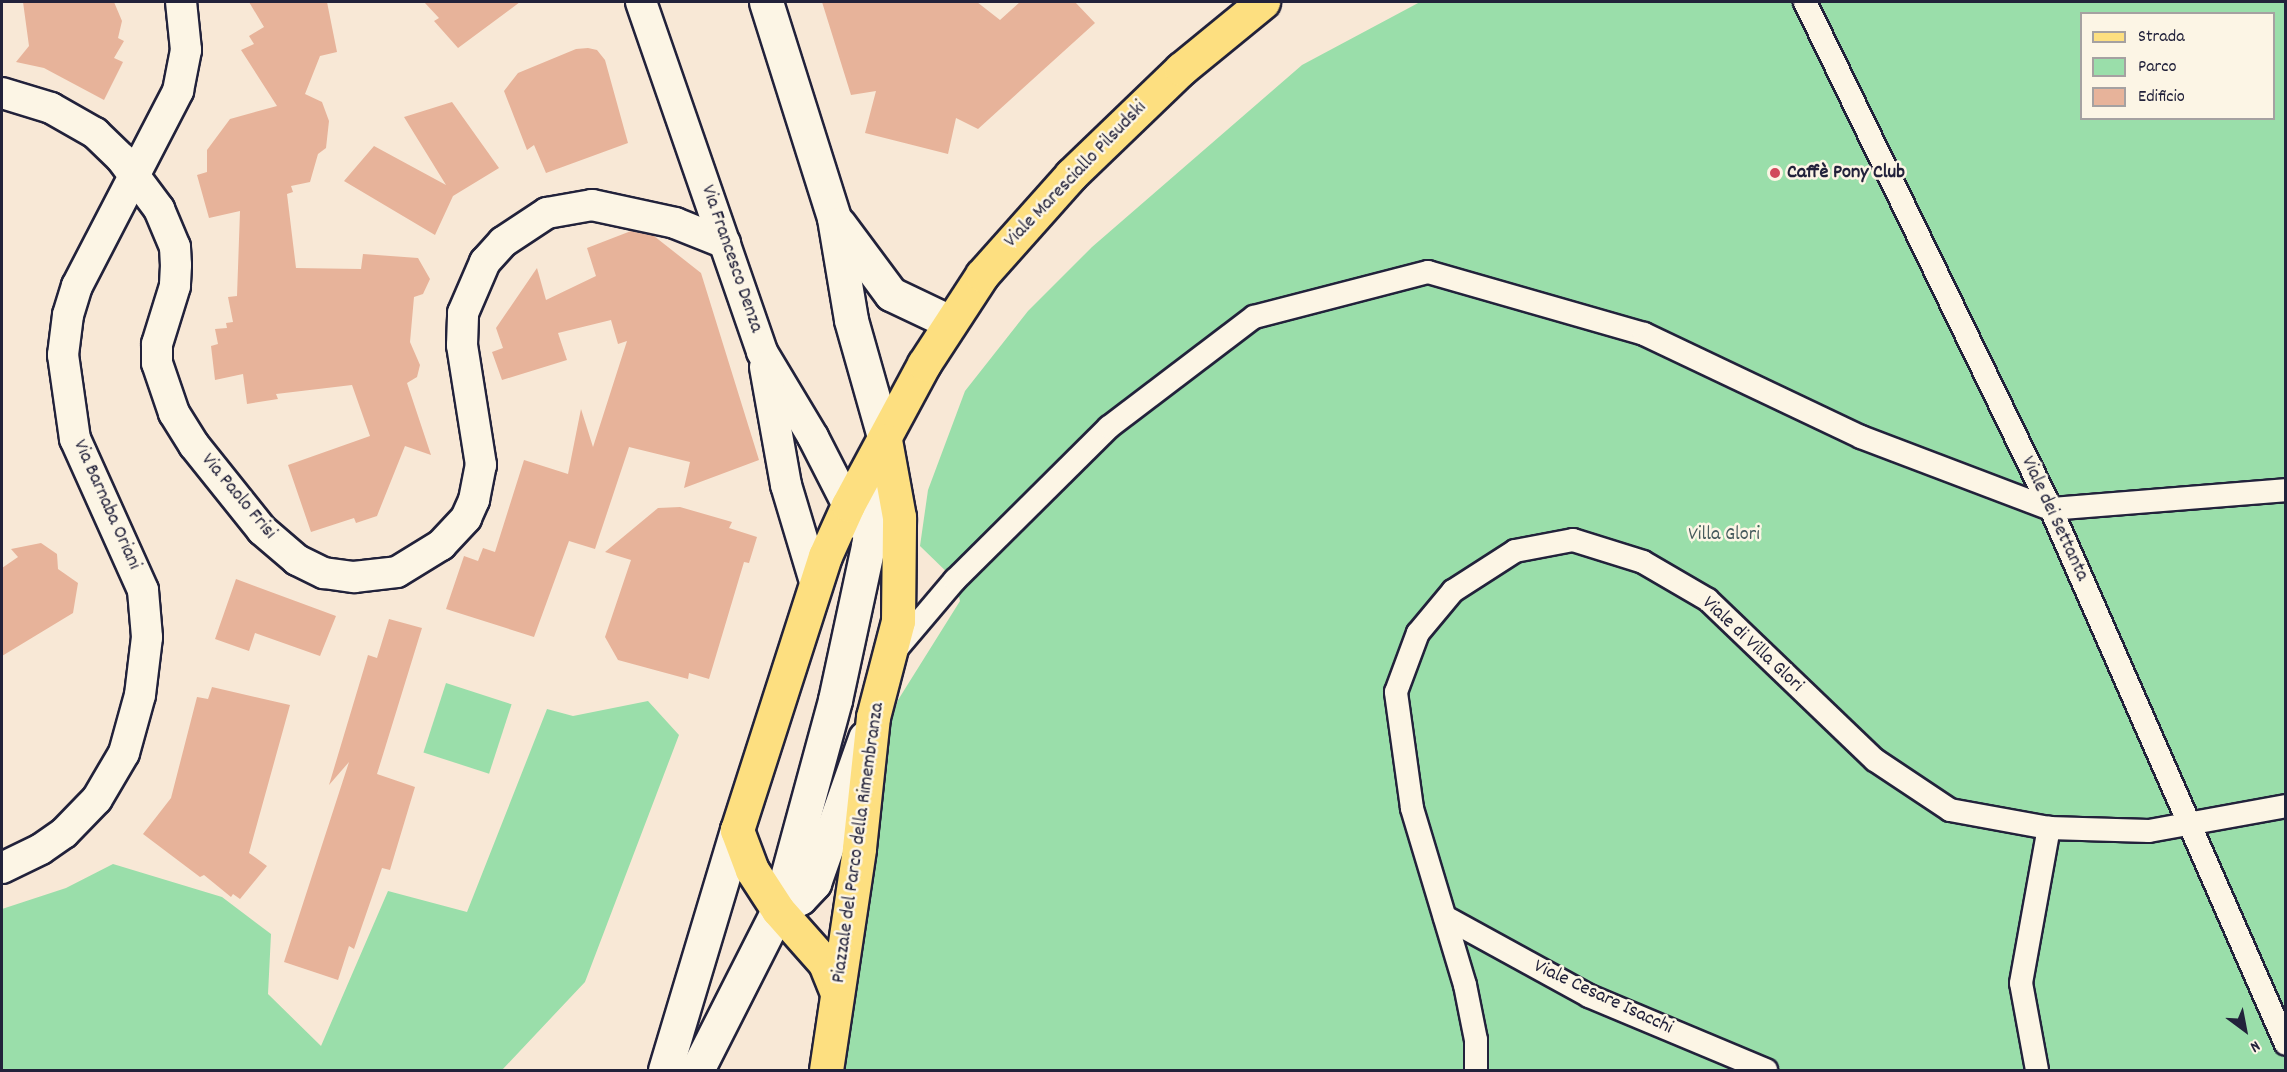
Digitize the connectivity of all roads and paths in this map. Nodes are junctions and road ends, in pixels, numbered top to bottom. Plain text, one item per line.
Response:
1 (180, 2) edge
2 (640, 2) edge
3 (766, 2) edge
4 (1263, 2) edge
5 (1805, 2) edge
6 (2, 93) edge
7 (135, 175) junction
8 (834, 218) junction
9 (725, 243) junction
10 (950, 322) junction
11 (762, 352) junction
12 (885, 440) junction
13 (2286, 490) edge
14 (848, 505) junction
15 (2051, 509) junction
16 (868, 546) junction
17 (901, 555) junction
18 (820, 570) junction
19 (892, 654) junction
20 (873, 717) junction
21 (2286, 806) edge
22 (2191, 823) junction
23 (2049, 828) junction
24 (737, 830) junction
25 (2, 868) edge
26 (778, 910) junction
27 (1445, 917) junction
28 (837, 993) junction
29 (2286, 1044) edge
30 (665, 1071) edge
31 (697, 1071) edge
32 (826, 1071) edge
33 (1476, 1071) edge
34 (1766, 1071) edge
35 (2037, 1071) edge

1 - 7 street, Via Barnaba Oriani
2 - 9 street, Via Francesco Denza
3 - 8 main road
4 - 10 main road, Viale Maresciallo Pilsudski
5 - 15 street, Viale dei Settanta
6 - 7 street, Via Paolo Frisi
7 - 9 street, Via Paolo Frisi
7 - 25 street, Via Barnaba Oriani
8 - 10 main road
8 - 12 main road
9 - 11 street, Via Francesco Denza
10 - 12 main road, Viale Maresciallo Pilsudski
11 - 14 street, Via Francesco Denza
11 - 18 street
12 - 14 main road
12 - 16 main road
12 - 17 main road, Piazzale del Parco della Rimembranza
13 - 15 street
14 - 16 street
14 - 18 main road
15 - 19 street
15 - 22 street, Viale dei Settanta
16 - 17 main road
16 - 18 main road
16 - 26 main road
17 - 19 main road, Piazzale del Parco della Rimembranza
18 - 24 main road
19 - 20 main road, Piazzale del Parco della Rimembranza
20 - 26 main road
20 - 28 main road, Piazzale del Parco della Rimembranza
21 - 22 street, Viale di Villa Glori
22 - 23 street, Viale di Villa Glori
22 - 29 street, Viale dei Settanta
23 - 27 street, Viale di Villa Glori
23 - 35 street
24 - 26 main road, Piazzale del Parco della Rimembranza
24 - 30 main road
26 - 28 main road, Piazzale del Parco della Rimembranza
26 - 31 main road
27 - 33 street, Viale di Villa Glori
27 - 34 street, Viale Cesare Isacchi
28 - 32 main road

